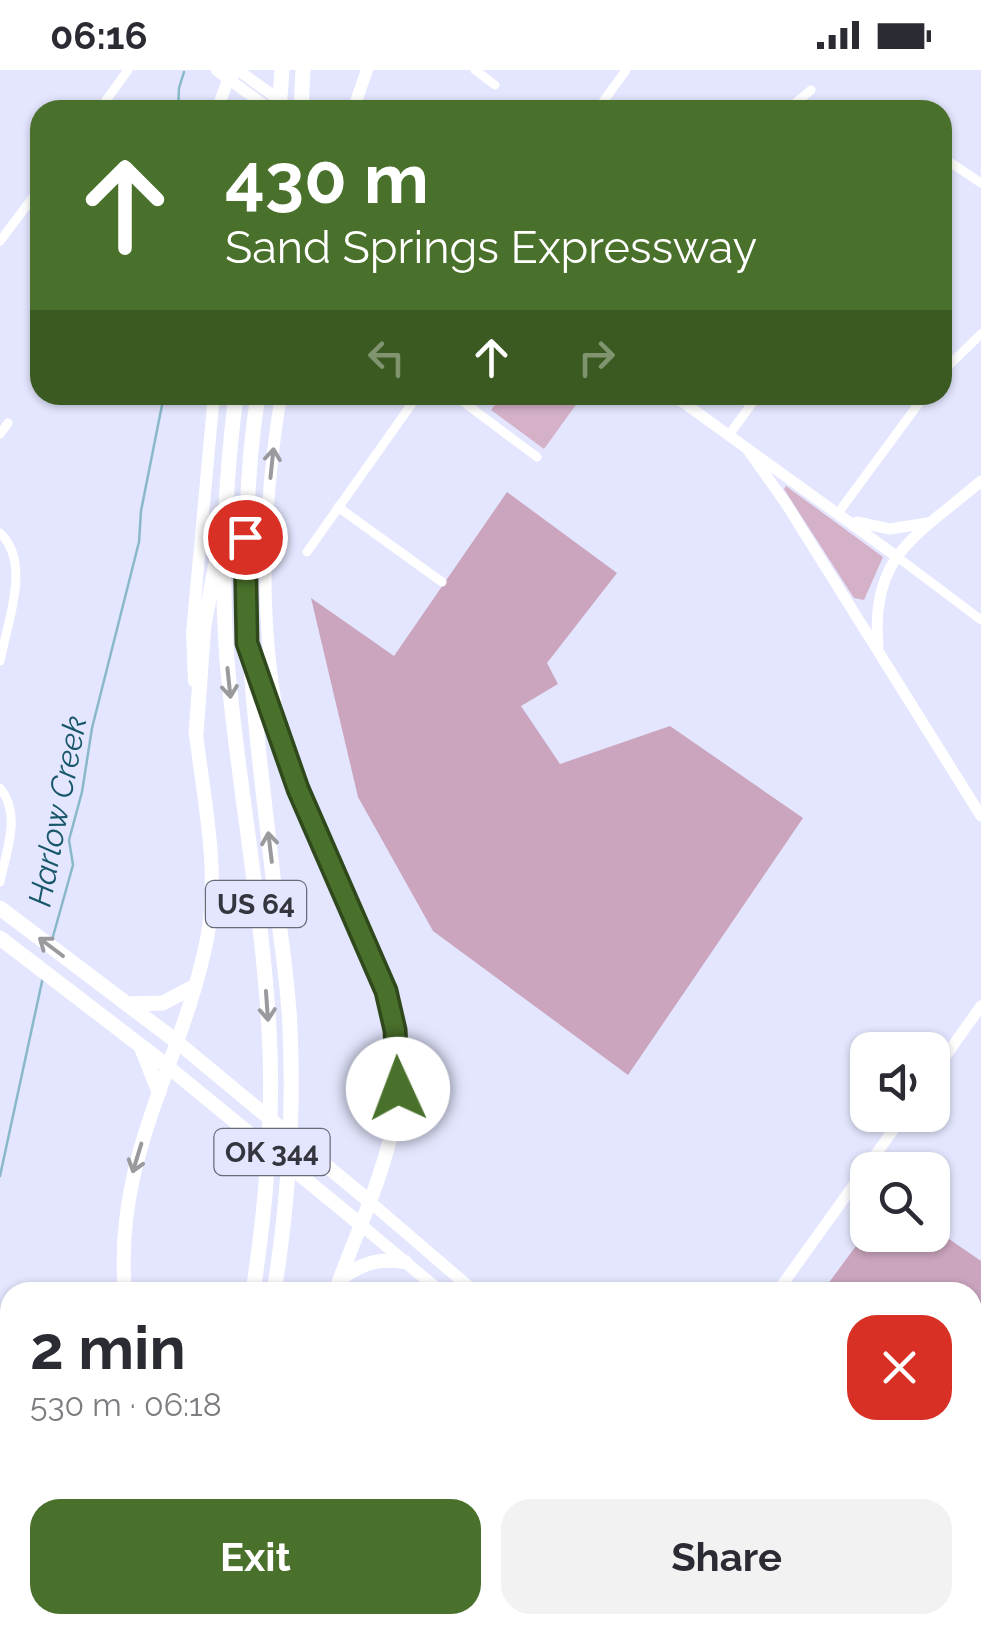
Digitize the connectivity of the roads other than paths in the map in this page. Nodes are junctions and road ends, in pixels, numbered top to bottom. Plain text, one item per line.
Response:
1 (128, 70) edge
2 (282, 70) edge
3 (303, 70) edge
4 (367, 70) edge
5 (475, 70) edge
6 (626, 70) edge
7 (229, 72) edge
8 (495, 85) dead end
9 (811, 90) dead end
10 (106, 100) edge
11 (220, 100) edge
12 (257, 100) edge
13 (278, 100) edge
14 (280, 100) edge
15 (302, 100) edge
16 (356, 100) edge
17 (604, 100) edge
18 (799, 100) edge
19 (952, 164) edge
20 (981, 183) edge
21 (30, 201) edge
22 (0, 241) edge
23 (981, 334) edge
24 (952, 362) edge
25 (213, 405) edge
26 (235, 405) edge
27 (257, 405) edge
28 (280, 405) edge
29 (411, 405) edge
30 (467, 405) edge
31 (688, 405) edge
32 (751, 405) edge
33 (919, 405) edge
34 (8, 423) dead end
35 (0, 434) edge
36 (729, 435) junction
37 (748, 450) junction
38 (537, 457) dead end
39 (981, 482) edge
40 (338, 508) junction
41 (838, 513) junction
42 (225, 516) junction
43 (931, 522) junction
44 (0, 533) edge
45 (307, 552) dead end
46 (896, 556) junction
47 (442, 582) dead end
48 (981, 620) edge
49 (247, 643) junction
50 (878, 650) junction
51 (0, 661) edge
52 (196, 734) junction
53 (286, 758) junction
54 (0, 788) edge
55 (981, 816) edge
56 (0, 882) edge
57 (0, 908) edge
58 (0, 938) edge
59 (192, 988) junction
60 (127, 1004) junction
61 (978, 1010) edge
62 (176, 1041) junction
63 (140, 1045) junction
64 (950, 1050) edge
65 (167, 1066) junction
66 (159, 1092) junction
67 (892, 1132) edge
68 (370, 1202) junction
69 (360, 1224) junction
70 (405, 1262) junction
71 (124, 1282) edge
72 (254, 1282) edge
73 (275, 1282) edge
74 (338, 1282) edge
75 (342, 1282) edge
76 (429, 1282) edge
77 (464, 1282) edge
78 (785, 1282) edge

1 - 10 street
2 - 14 highway
3 - 15 highway
4 - 16 main road
5 - 8 street
6 - 17 street
7 - 11 main road
7 - 12 street
7 - 13 street
9 - 18 street
19 - 20 street
21 - 22 street
23 - 24 street
25 - 52 main road
26 - 42 highway, US 64
27 - 49 highway, US 64
53 -> 28 main road
29 - 40 street
30 - 38 street
31 - 36 street
32 - 36 street
33 - 41 street
34 - 35 street
36 - 37 street
37 - 41 street
37 - 50 street
39 - 43 street
40 - 45 street
40 - 47 street
41 - 43 street
41 - 46 street
42 - 52 highway
42 -> 72 highway, US 64
43 - 46 street
44 - 51 street
46 - 48 street
46 - 50 street
49 - 53 highway
73 -> 49 highway, US 64
50 - 55 street
52 - 59 main road
53 - 68 main road
54 - 56 street
60 -> 57 highway, OK 344
58 - 63 highway, OK 344
59 - 60 highway
59 - 62 main road
60 - 62 highway, OK 344
61 - 64 street
62 - 65 main road
62 - 68 main road, OK 344
63 - 65 highway, OK 344
63 - 66 highway
65 - 66 main road
65 - 69 main road, OK 344
66 -> 71 main road
67 - 78 street
68 - 69 main road
68 - 77 main road
69 - 70 main road
69 - 74 main road
70 - 75 main road
70 - 76 main road

